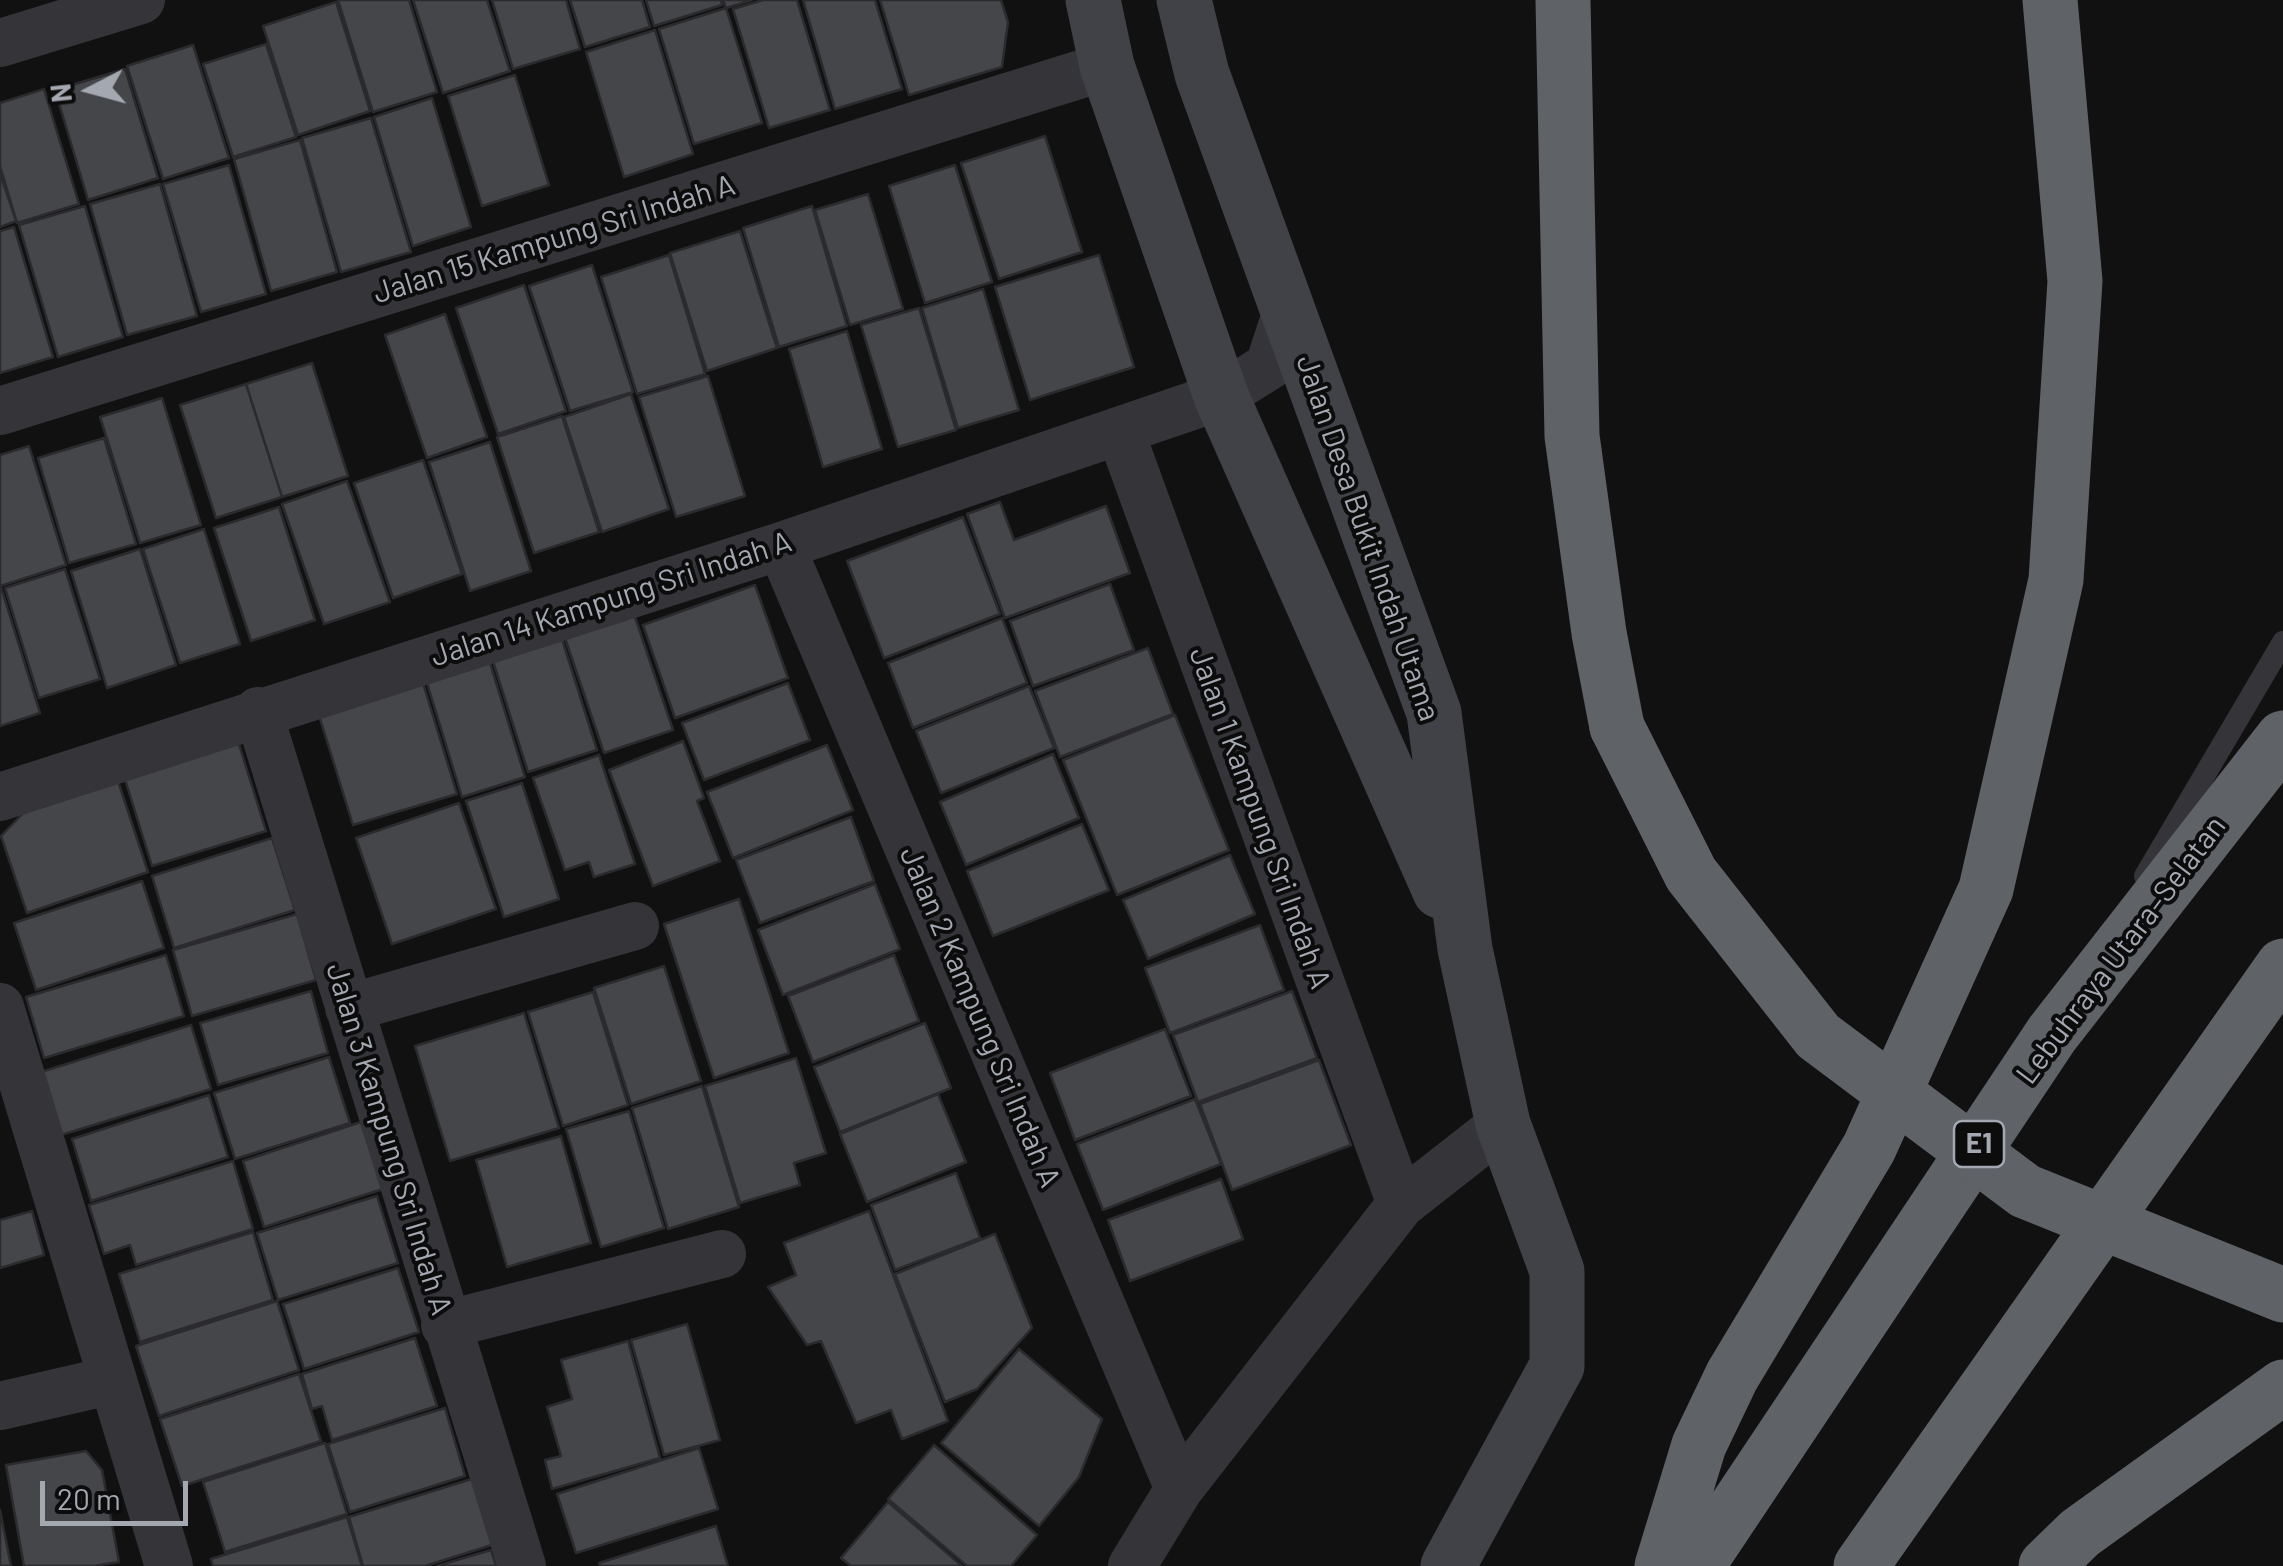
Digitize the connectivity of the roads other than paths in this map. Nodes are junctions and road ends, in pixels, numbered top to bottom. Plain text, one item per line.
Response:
1 (141, 0) edge
2 (1093, 0) edge
3 (1184, 0) edge
4 (1562, 0) edge
5 (2050, 0) edge
6 (0, 43) edge
7 (1107, 66) junction
8 (1288, 308) junction
9 (1221, 396) junction
10 (0, 411) edge
11 (1120, 431) junction
12 (782, 546) junction
13 (2283, 642) edge
14 (258, 712) junction
15 (2283, 738) edge
16 (0, 797) edge
17 (634, 926) dead end
18 (1465, 948) junction
19 (2283, 966) edge
20 (0, 1007) edge
21 (348, 1008) junction
22 (2052, 1034) junction
23 (1503, 1124) junction
24 (1400, 1204) junction
25 (722, 1254) dead end
26 (2283, 1295) edge
27 (445, 1324) junction
28 (113, 1380) junction
29 (2283, 1387) edge
30 (0, 1406) edge
31 (1180, 1489) junction
32 (169, 1566) edge
33 (522, 1566) edge
34 (1132, 1566) edge
35 (1448, 1566) edge
36 (1662, 1566) edge
37 (1697, 1566) edge
38 (1861, 1566) edge
39 (2046, 1566) edge

1 - 6 street
2 - 7 street, Jalan Desa Bukit Indah Utama
3 - 8 street, Jalan Desa Bukit Indah Utama
4 - 26 highway, bridge
5 - 36 highway
7 - 9 street, Jalan Desa Bukit Indah Utama
7 - 10 street, Jalan 15 Kampung Sri Indah A
8 - 9 street, Jalan Desa Bukit Indah Utama
8 - 18 street, Jalan Desa Bukit Indah Utama
9 - 11 street, Jalan 14 Kampung Sri Indah A
9 - 18 street, Jalan Desa Bukit Indah Utama
11 - 12 street, Jalan 14 Kampung Sri Indah A
11 - 24 street, Jalan 1 Kampung Sri Indah A
12 - 14 street, Jalan 14 Kampung Sri Indah A
12 - 31 street, Jalan 2 Kampung Sri Indah A
13 - 22 lane
14 - 16 street, Jalan 14 Kampung Sri Indah A
14 - 21 street, Jalan 3 Kampung Sri Indah A
15 - 22 highway, Lebuhraya Utara–Selatan / E1
17 - 21 street
18 - 23 street, Jalan Desa Bukit Indah Utama
19 - 38 highway
20 - 28 street
21 - 27 street, Jalan 3 Kampung Sri Indah A
22 - 37 highway, Lebuhraya Utara–Selatan / E1
23 - 24 street
23 - 35 street, Jalan Desa Bukit Indah Utama
24 - 31 street
25 - 27 street
27 - 33 street, Jalan 3 Kampung Sri Indah A
28 - 30 street
28 - 32 street
29 - 39 highway
31 - 34 street

